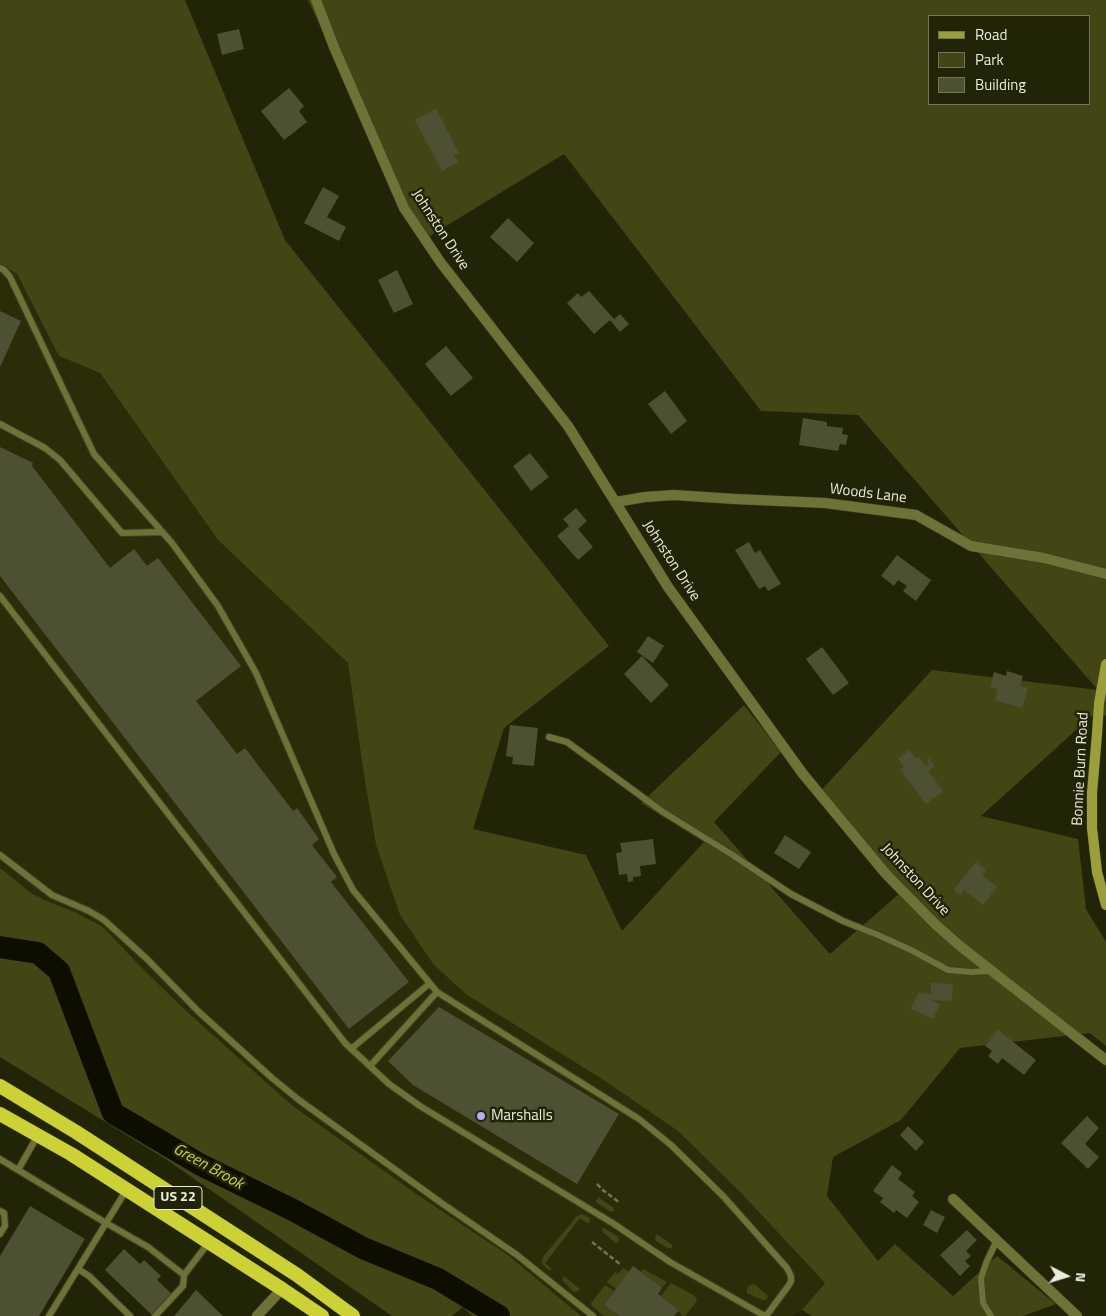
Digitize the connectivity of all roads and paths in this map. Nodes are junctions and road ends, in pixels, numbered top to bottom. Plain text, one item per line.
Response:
1 (316, 0) edge
2 (0, 268) edge
3 (0, 424) edge
4 (616, 502) junction
5 (162, 532) junction
6 (1106, 574) edge
7 (0, 596) edge
8 (1106, 664) edge
9 (550, 737) dead end
10 (0, 855) edge
11 (1106, 905) edge
12 (992, 971) junction
13 (429, 984) junction
14 (437, 992) junction
15 (351, 1049) junction
16 (1106, 1060) edge
17 (370, 1066) junction
18 (0, 1086) edge
19 (0, 1114) edge
20 (38, 1135) junction
21 (0, 1160) edge
22 (18, 1170) junction
23 (597, 1184) dead end
24 (127, 1189) junction
25 (953, 1199) dead end
26 (620, 1203) dead end
27 (0, 1211) edge
28 (106, 1222) junction
29 (0, 1234) edge
30 (997, 1240) junction
31 (209, 1242) junction
32 (592, 1242) dead end
33 (622, 1265) dead end
34 (78, 1269) junction
35 (184, 1275) junction
36 (282, 1289) junction
37 (318, 1315) edge
38 (49, 1316) edge
39 (130, 1316) edge
40 (155, 1316) edge
41 (257, 1316) edge
42 (353, 1316) edge
43 (593, 1316) edge
44 (766, 1316) edge
45 (992, 1316) edge
46 (1077, 1316) edge

1 - 4 street, Johnston Drive
2 - 5 lane
3 - 5 lane
4 - 6 street, Woods Lane
4 - 12 street, Johnston Drive
5 - 13 lane
7 - 15 lane
8 - 11 main road, Bonnie Burn Road
9 - 12 lane
10 - 43 lane
12 - 16 street, Johnston Drive
13 - 14 lane
13 - 15 lane
14 - 17 lane
14 - 44 lane
15 - 17 lane
17 - 44 lane
18 - 42 highway, US 22
19 - 20 highway, US 22
20 - 22 lane
20 - 24 highway, US 22
21 - 22 lane
22 - 28 lane
23 - 26 path
24 - 28 lane
24 - 31 highway, US 22
25 - 30 street
27 - 29 lane
28 - 34 lane
28 - 35 lane
30 - 45 lane
30 - 46 street
31 - 35 lane
31 - 36 highway, US 22
32 - 33 path
34 - 38 lane
34 - 39 lane
35 - 40 lane
36 - 37 highway, US 22
36 - 41 street

